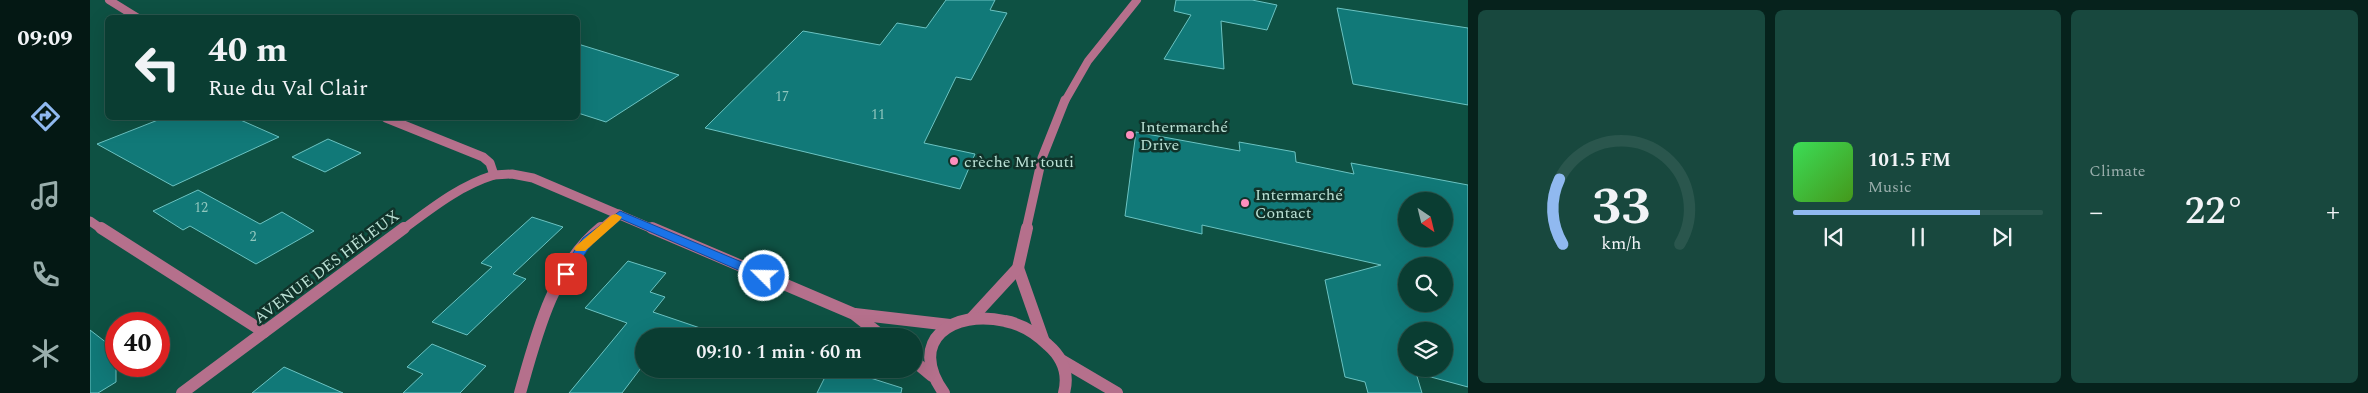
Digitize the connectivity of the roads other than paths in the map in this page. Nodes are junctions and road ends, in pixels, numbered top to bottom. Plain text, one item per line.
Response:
1 (109, 0) edge
2 (1137, 0) edge
3 (133, 15) edge
4 (391, 120) edge
5 (494, 175) junction
6 (620, 214) junction
7 (90, 221) edge
8 (1018, 268) junction
9 (854, 314) junction
10 (971, 319) junction
11 (950, 325) junction
12 (872, 328) edge
13 (264, 332) junction
14 (1043, 339) junction
15 (1061, 360) junction
16 (923, 368) edge
17 (932, 376) junction
18 (182, 393) edge
19 (520, 393) edge
20 (944, 393) edge
21 (1064, 393) edge
22 (1117, 393) edge

1 - 3 street
2 - 8 street
4 - 5 street
5 - 6 street, AVENUE DES HÉLEUX
5 - 13 street, AVENUE DES HÉLEUX
6 - 9 street, AVENUE DES HÉLEUX
6 - 19 street
7 - 13 street
8 - 10 street
8 - 14 street
9 - 11 street
9 - 12 street
10 - 11 street
10 - 14 street
11 - 17 street
13 - 18 street, AVENUE DES HÉLEUX
14 - 15 street
15 - 21 street
15 - 22 street
16 - 17 street
17 - 20 street

